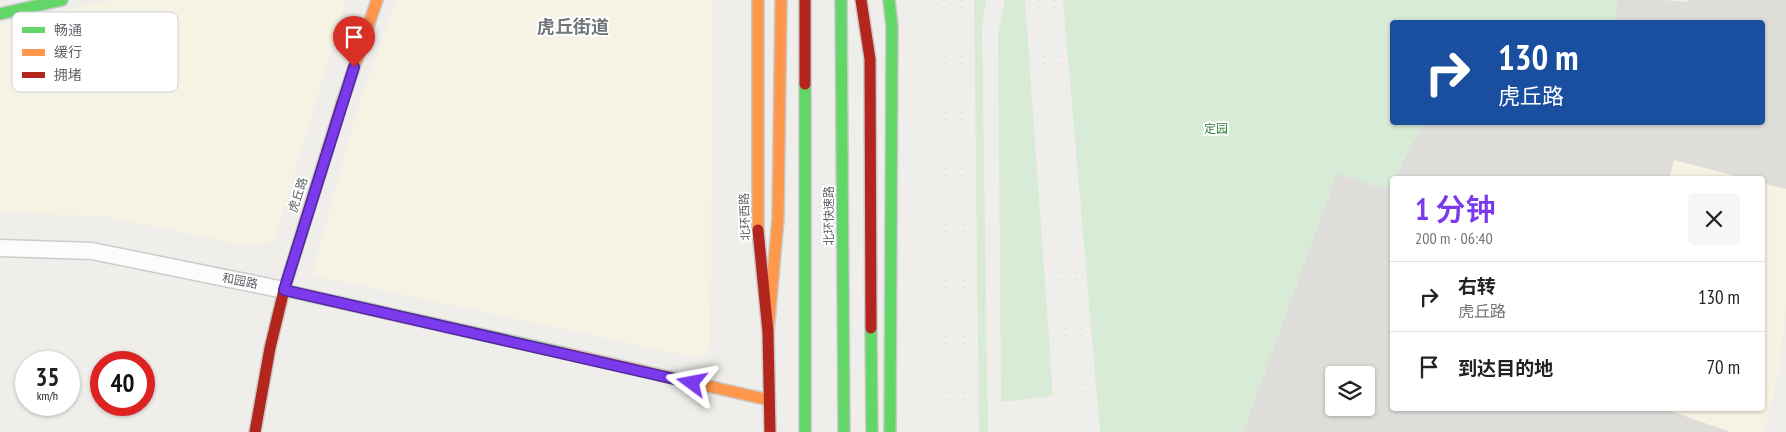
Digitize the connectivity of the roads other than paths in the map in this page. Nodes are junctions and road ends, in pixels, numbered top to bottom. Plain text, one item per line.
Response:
1 (62, 0) edge
2 (377, 0) edge
3 (758, 0) edge
4 (782, 0) edge
5 (805, 0) edge
6 (841, 0) edge
7 (861, 0) edge
8 (889, 0) edge
9 (0, 14) edge
10 (0, 248) edge
11 (284, 290) junction
12 (768, 332) junction
13 (769, 400) junction
14 (255, 432) edge
15 (770, 432) edge
16 (805, 432) edge
17 (844, 432) edge
18 (872, 432) edge
19 (890, 432) edge

1 - 9 main road
2 - 11 main road, 虎丘路
3 - 12 main road, 北环西路
4 - 12 main road
5 - 16 main road, 北环快速路
6 - 17 main road, 北环快速路
7 - 18 main road
8 - 19 main road
10 - 11 street, 和园路
11 - 13 main road, 和园路
11 - 14 main road, 虎丘路
12 - 13 main road, 北环西路
13 - 15 main road, 北环西路

